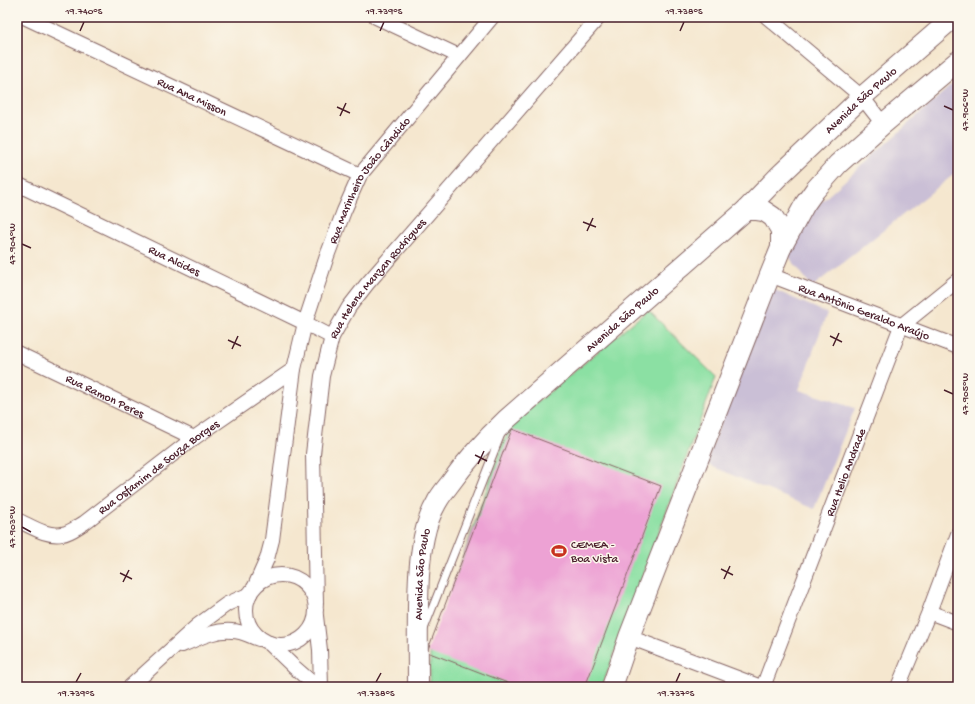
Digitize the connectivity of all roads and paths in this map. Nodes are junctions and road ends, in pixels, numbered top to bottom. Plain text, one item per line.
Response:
1 (24, 17) edge
2 (376, 17) edge
3 (492, 17) edge
4 (599, 17) edge
5 (767, 17) edge
6 (954, 17) edge
7 (459, 56) junction
8 (958, 61) edge
9 (862, 97) junction
10 (883, 124) junction
11 (360, 175) junction
12 (17, 184) edge
13 (746, 210) junction
14 (781, 248) junction
15 (770, 275) junction
16 (958, 280) edge
17 (305, 323) junction
18 (902, 326) junction
19 (332, 337) junction
20 (958, 347) edge
21 (17, 353) edge
22 (294, 369) junction
23 (507, 419) junction
24 (194, 438) junction
25 (17, 520) edge
26 (958, 534) edge
27 (252, 590) junction
28 (316, 609) junction
29 (929, 612) junction
30 (958, 623) edge
31 (629, 637) junction
32 (266, 642) junction
33 (417, 647) junction
34 (172, 649) junction
35 (130, 687) edge
36 (317, 687) edge
37 (321, 687) edge
38 (418, 687) edge
39 (612, 687) edge
40 (762, 687) edge
41 (898, 687) edge

1 - 11 street, Rua Ana Misson
2 - 7 street
3 - 7 street, Rua Marinheiro João Cândido
4 - 19 street, Rua Helena Manzan Rodrigues
5 - 9 street
6 - 9 main road, Avenida São Paulo
7 - 11 street, Rua Marinheiro João Cândido
8 - 10 main road
9 - 10 street
9 - 13 main road, Avenida São Paulo
10 - 14 main road
11 - 17 street, Rua Marinheiro João Cândido
12 - 17 street, Rua Alcides
13 - 14 main road
13 - 23 main road, Avenida São Paulo
14 - 15 main road
15 - 18 street, Rua Antônio Geraldo Araújo
15 - 31 main road
16 - 18 street, Rua Helio Andrade
17 - 19 street, Rua Alcides
17 - 22 street, Rua Marinheiro João Cândido
18 - 20 street, Rua Antônio Geraldo Araújo
18 - 40 street, Rua Helio Andrade
19 - 28 street, Rua Helena Manzan Rodrigues
21 - 24 street, Rua Ramon Peres
22 - 24 street, Rua Osfamim de Souza Borges
22 - 27 street
23 - 33 lane
23 - 33 main road, Avenida São Paulo
24 - 25 street, Rua Osfamim de Souza Borges
26 - 29 street
27 - 28 street
27 - 32 street
27 - 34 street
28 - 32 street
28 - 37 street, Rua Helena Manzan Rodrigues
29 - 30 street
29 - 41 street
31 - 39 main road
31 - 40 street
32 - 34 street
32 - 36 street
33 - 38 main road, Avenida São Paulo
34 - 35 street

